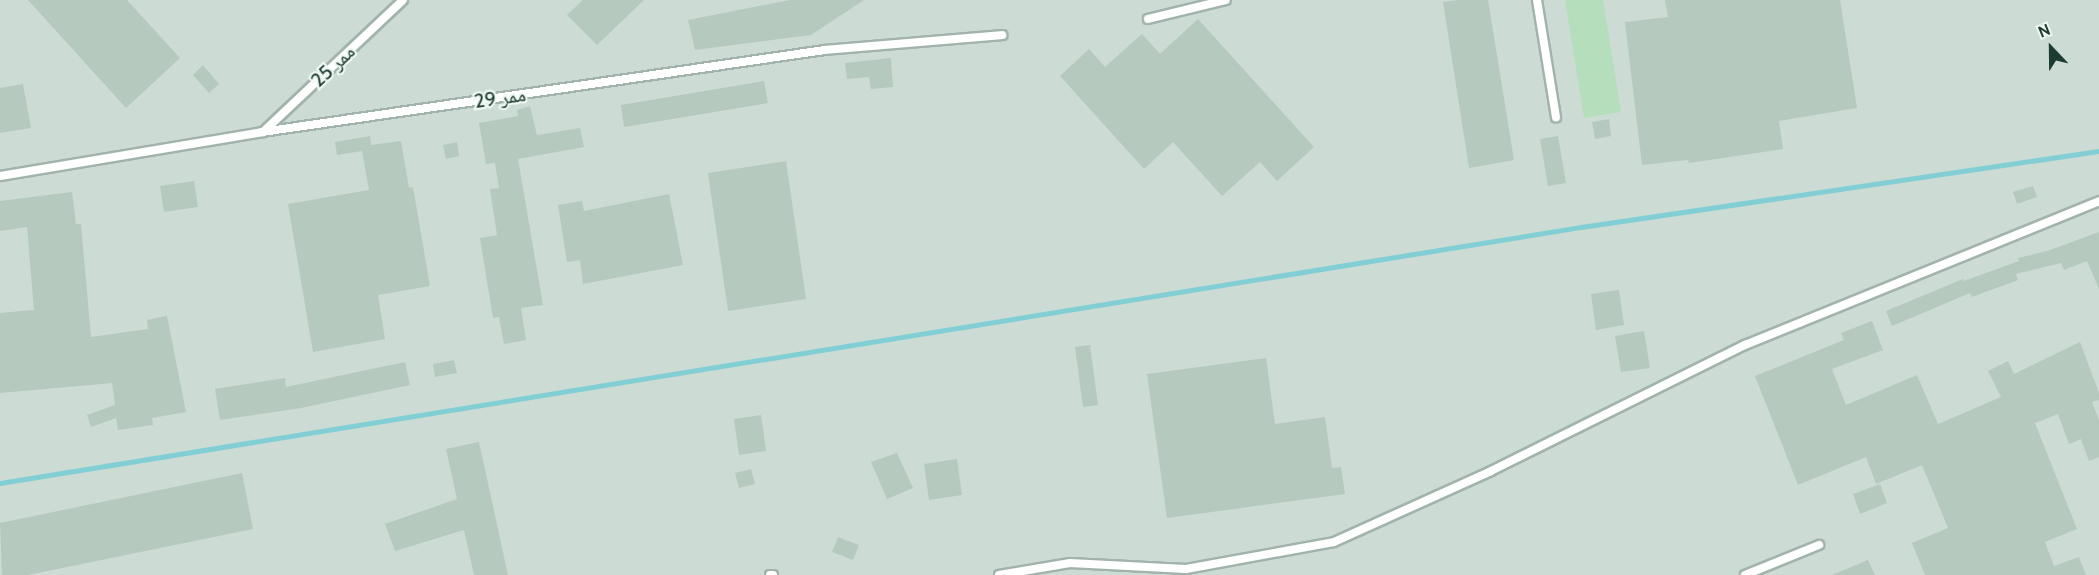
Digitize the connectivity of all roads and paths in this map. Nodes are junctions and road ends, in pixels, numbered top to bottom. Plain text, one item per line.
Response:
1 (403, 0) edge
2 (1226, 0) edge
3 (1537, 0) edge
4 (1148, 19) dead end
5 (1002, 35) dead end
6 (1556, 117) dead end
7 (262, 132) junction
8 (0, 176) edge
9 (2099, 201) edge
10 (1819, 545) dead end
11 (999, 575) edge
12 (1745, 575) edge

1 - 7 lane, ممر 25
2 - 4 lane
3 - 6 lane
5 - 7 lane, ممر 29
7 - 8 lane, ممر 29
9 - 11 lane
10 - 12 lane

